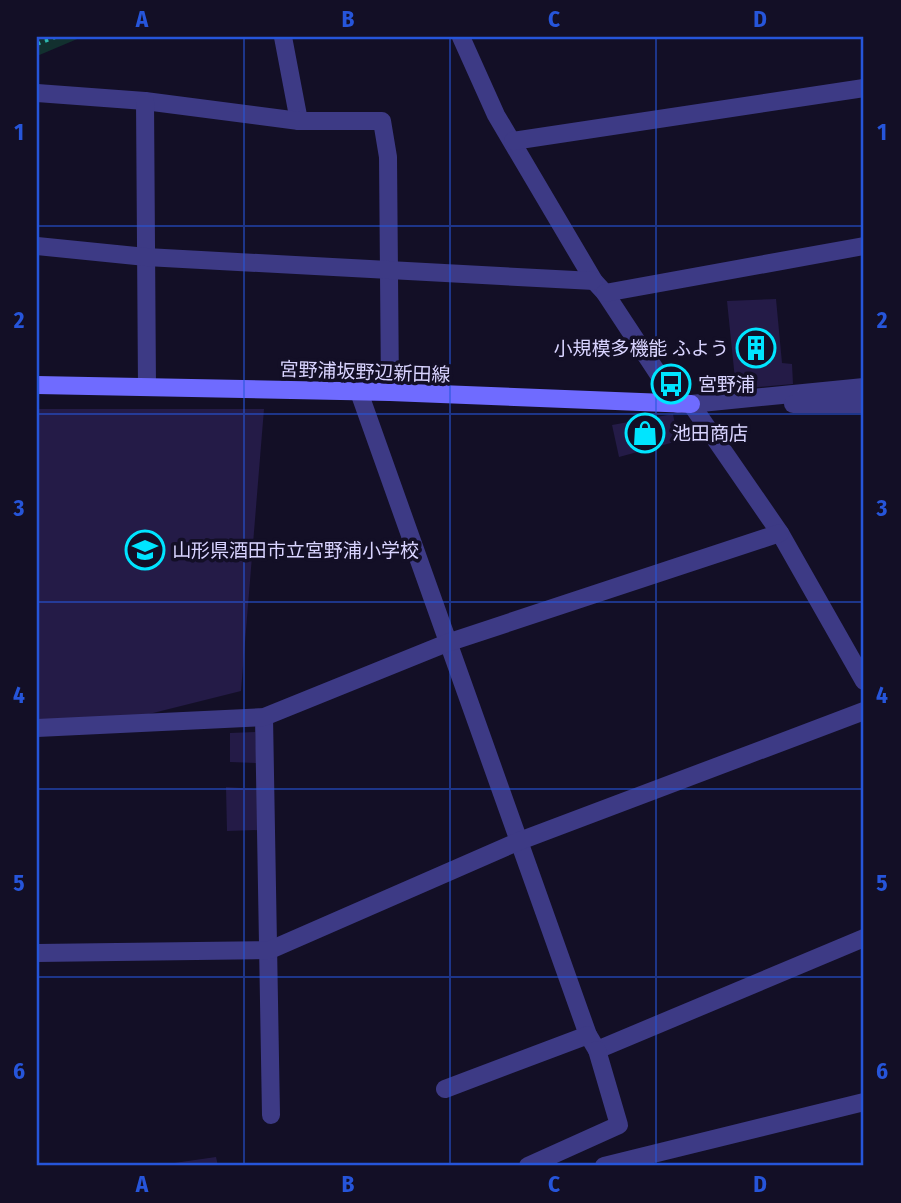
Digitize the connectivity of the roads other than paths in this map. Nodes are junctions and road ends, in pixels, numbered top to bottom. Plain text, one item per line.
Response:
1 (284, 37) edge
2 (461, 37) edge
3 (864, 88) edge
4 (37, 93) edge
5 (145, 101) junction
6 (299, 121) junction
7 (513, 141) junction
8 (37, 246) edge
9 (864, 246) edge
10 (146, 257) junction
11 (390, 269) junction
12 (599, 287) junction
13 (37, 385) edge
14 (147, 387) junction
15 (864, 387) edge
16 (359, 392) junction
17 (390, 392) junction
18 (685, 404) junction
19 (864, 404) edge
20 (780, 533) junction
21 (447, 643) junction
22 (864, 681) edge
23 (864, 711) edge
24 (264, 717) junction
25 (37, 728) edge
26 (517, 842) junction
27 (864, 938) edge
28 (270, 950) junction
29 (37, 953) edge
30 (592, 1042) junction
31 (445, 1089) dead end
32 (864, 1102) edge
33 (271, 1115) dead end
34 (528, 1166) edge
35 (604, 1166) edge

1 - 6 street
2 - 7 street
3 - 7 street
4 - 5 street
5 - 6 street
5 - 10 street
6 - 11 street
7 - 12 street
8 - 10 street
9 - 12 street
10 - 11 street
10 - 14 street
11 - 12 street
11 - 17 street
12 - 18 street
13 - 14 main road, 宮野浦坂野辺新田線
14 - 16 main road, 宮野浦坂野辺新田線
15 - 18 street
16 - 17 main road, 宮野浦坂野辺新田線
16 - 21 street
17 - 18 main road, 宮野浦坂野辺新田線
18 - 19 street
18 - 20 street
20 - 21 street
20 - 22 street
21 - 24 street
21 - 26 street
23 - 26 street
24 - 25 street
24 - 28 street
26 - 28 street
26 - 30 street
27 - 30 street
28 - 29 street
28 - 33 street
30 - 31 street
30 - 34 street
32 - 35 street

